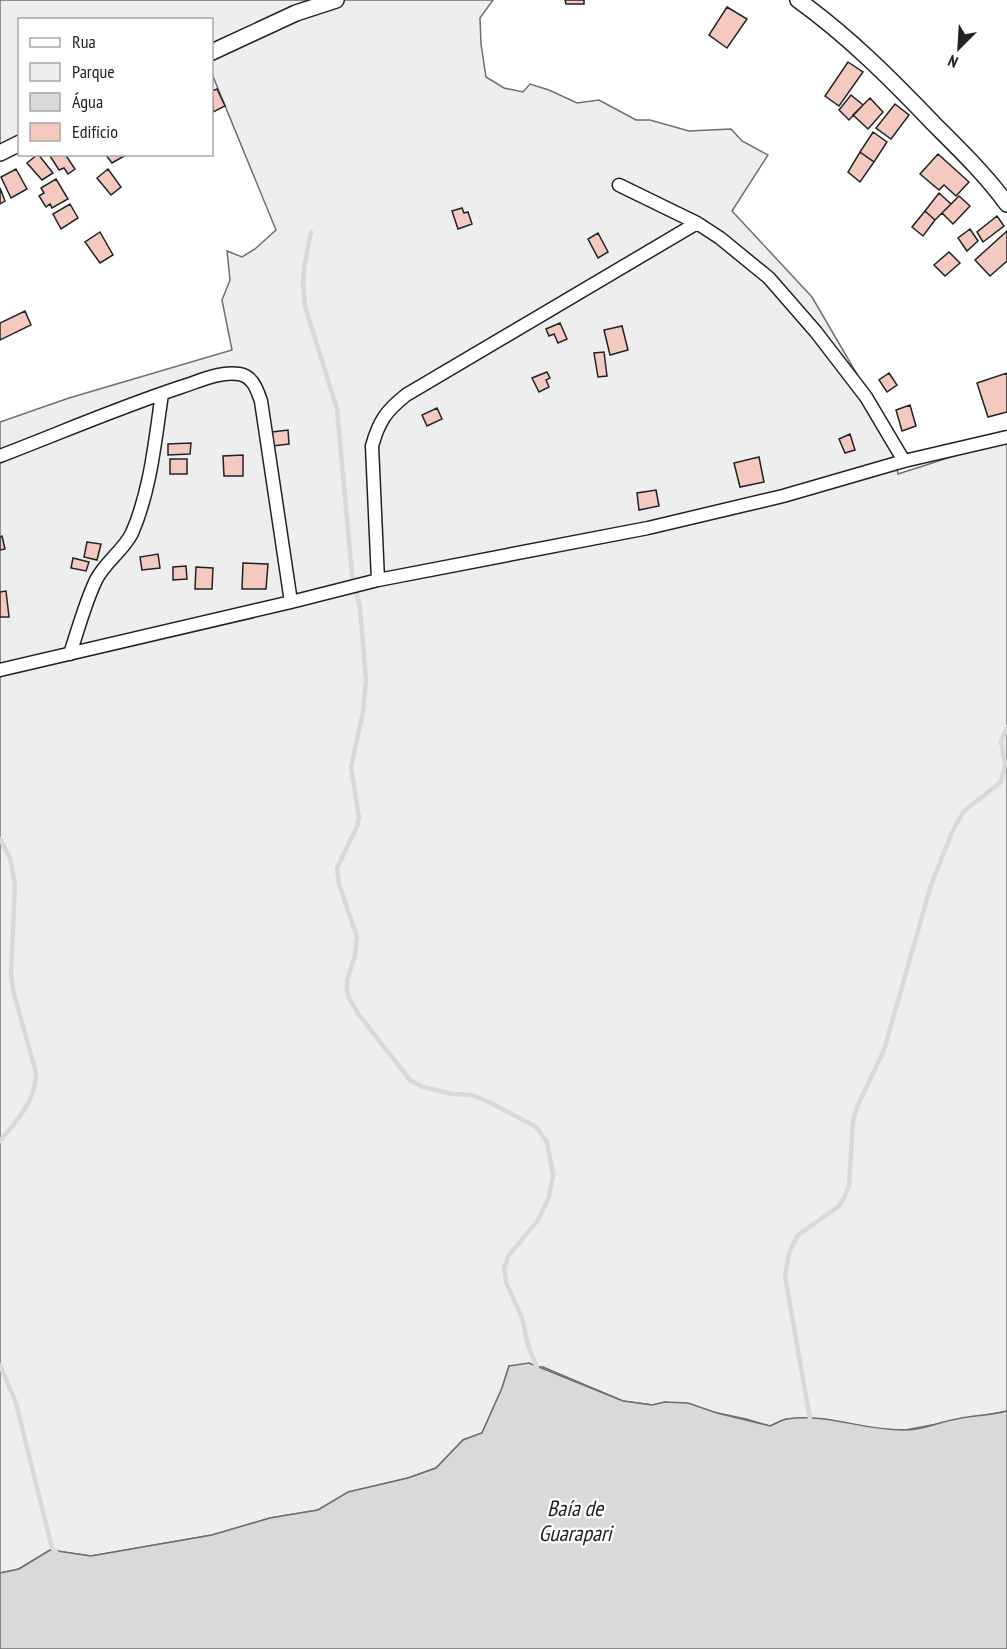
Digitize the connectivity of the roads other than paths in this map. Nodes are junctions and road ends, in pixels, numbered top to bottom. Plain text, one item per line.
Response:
1 (336, 0) edge
2 (798, 0) edge
3 (213, 52) edge
4 (18, 144) edge
5 (0, 153) edge
6 (619, 185) dead end
7 (1007, 204) edge
8 (697, 223) junction
9 (162, 394) junction
10 (1007, 437) edge
11 (0, 456) edge
12 (904, 461) junction
13 (378, 580) junction
14 (291, 602) junction
15 (70, 654) junction
16 (0, 670) edge

1 - 3 street
2 - 7 street
4 - 5 street
6 - 8 street
8 - 12 street
8 - 13 street
9 - 11 street
9 - 14 street
9 - 15 street
10 - 12 street
12 - 13 street
13 - 14 street
14 - 15 street
15 - 16 street

